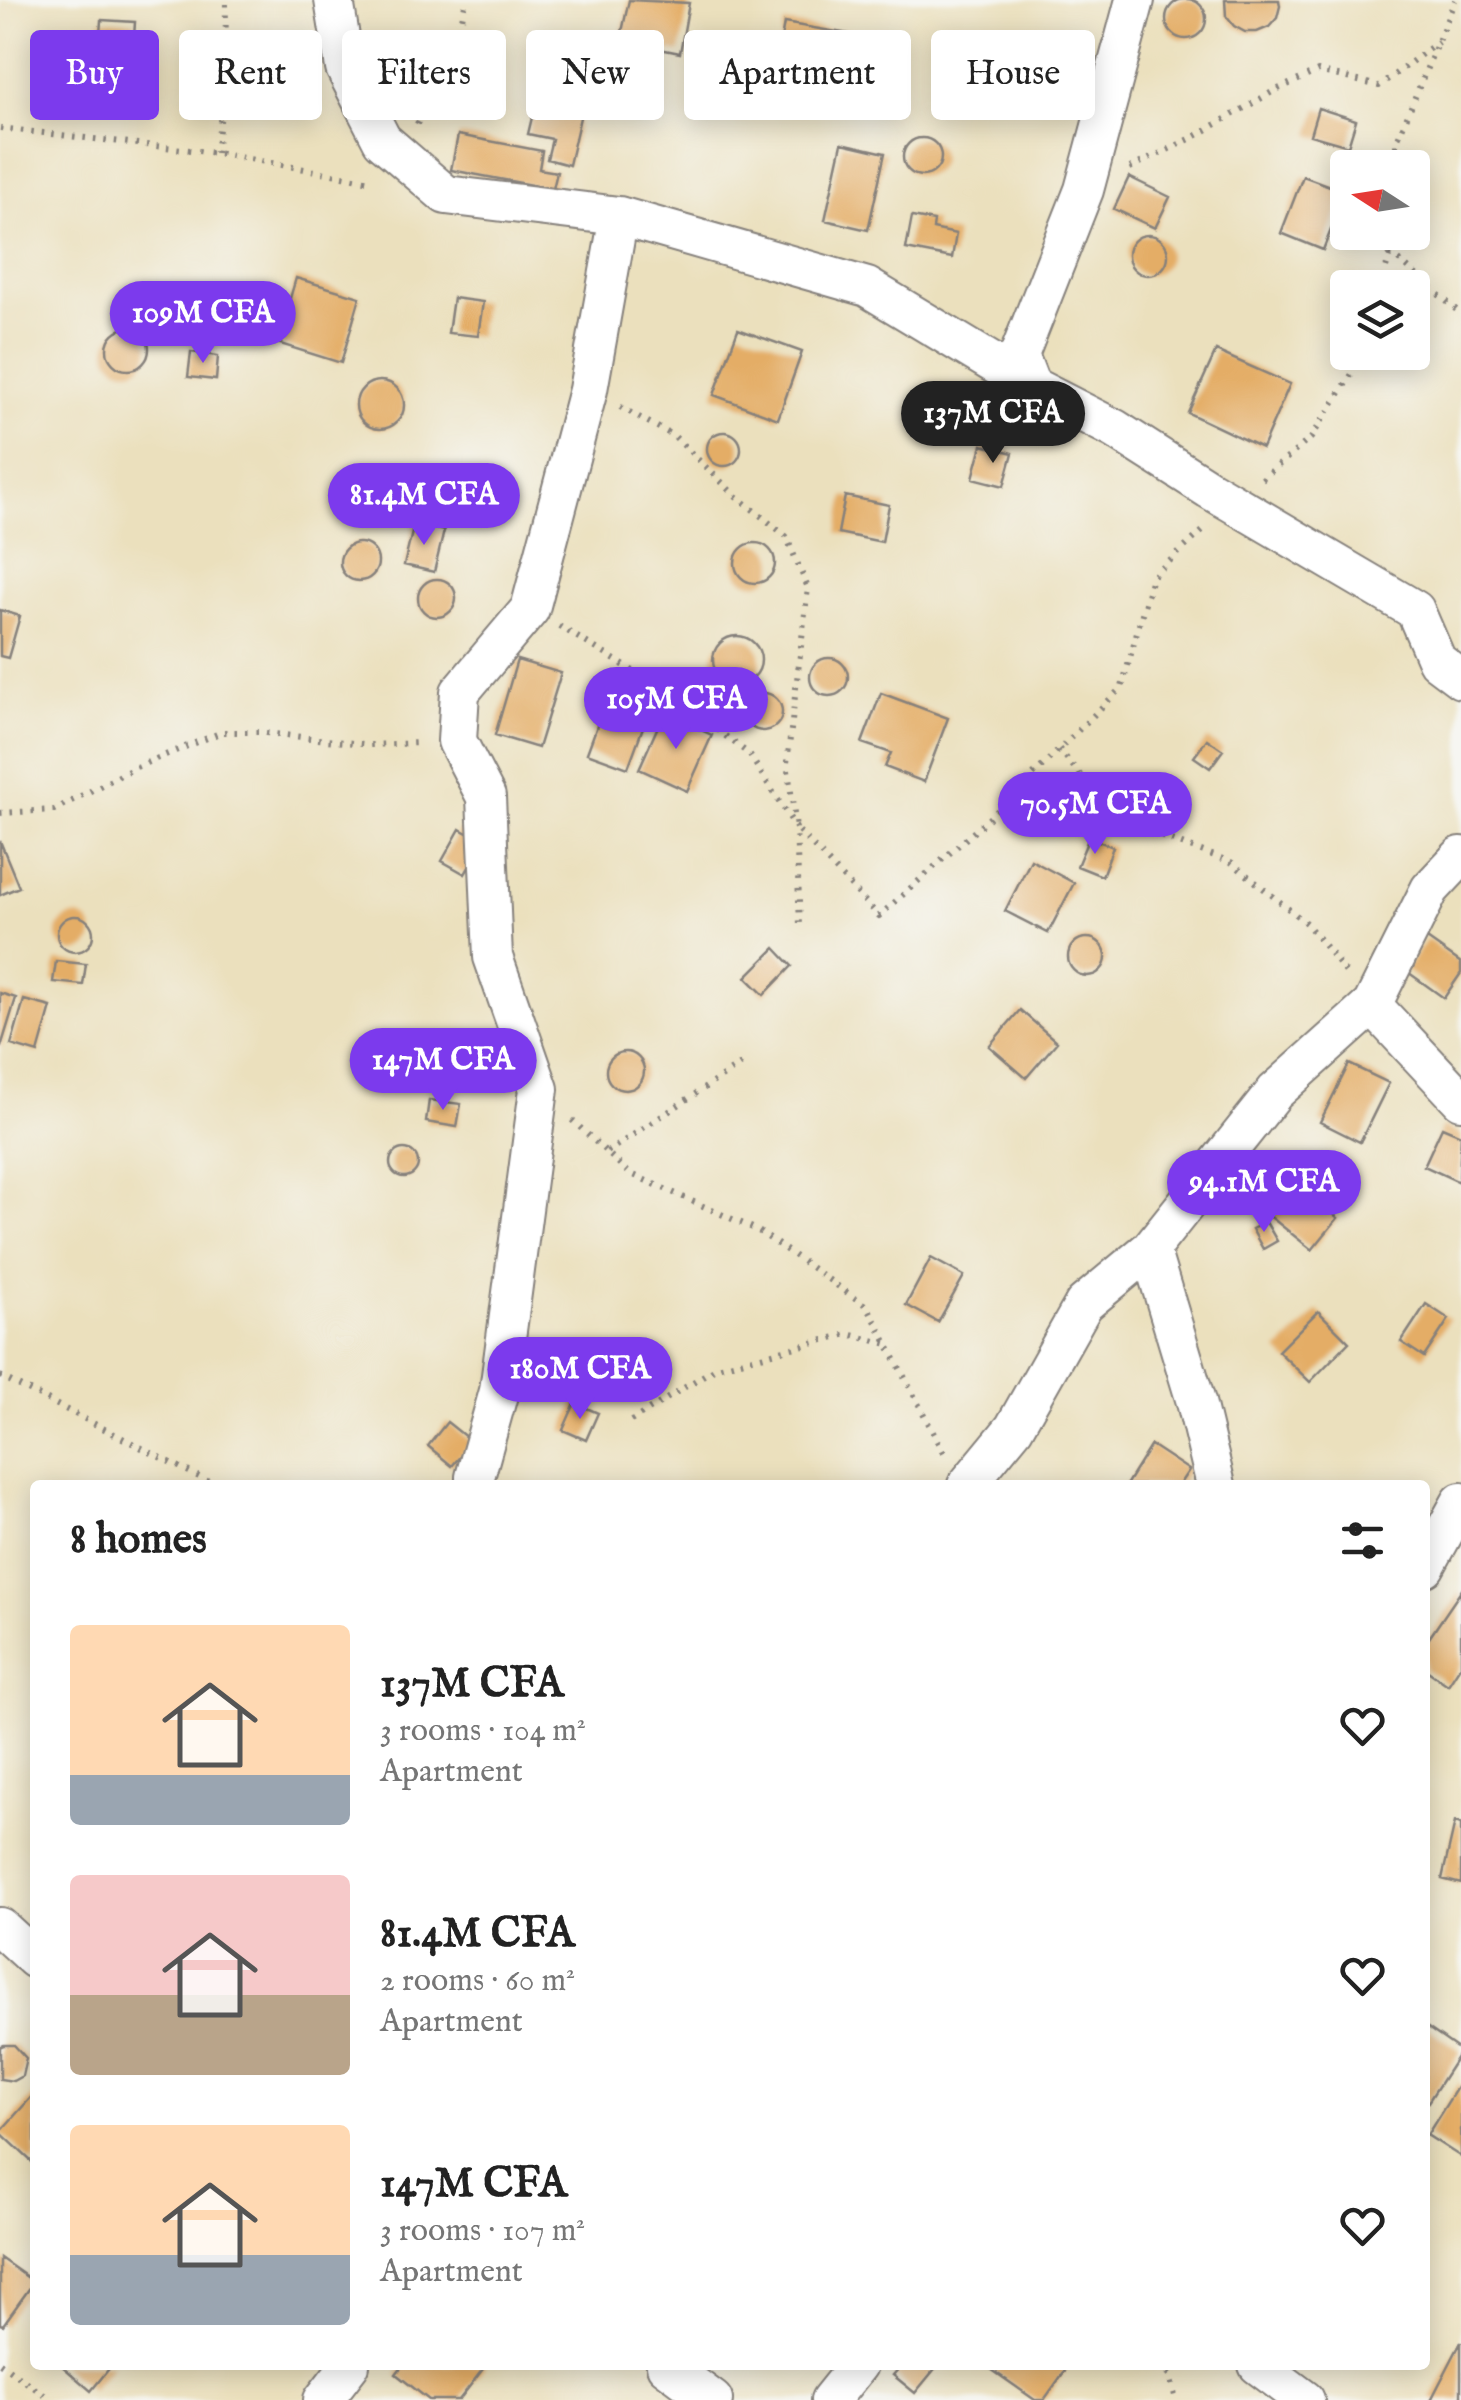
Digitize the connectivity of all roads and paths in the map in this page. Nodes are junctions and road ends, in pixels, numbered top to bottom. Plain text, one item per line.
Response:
1 (226, 0) edge
2 (334, 0) edge
3 (466, 0) edge
4 (1136, 0) edge
5 (1454, 0) edge
6 (1438, 42) junction
7 (0, 128) edge
8 (1396, 150) edge
9 (216, 153) junction
10 (396, 171) junction
11 (1084, 190) junction
12 (619, 216) junction
13 (1392, 250) edge
14 (1391, 253) junction
15 (1386, 270) edge
16 (1461, 314) edge
17 (1353, 370) edge
18 (1031, 386) junction
19 (588, 390) junction
20 (1233, 503) junction
21 (530, 609) junction
22 (1461, 679) edge
23 (458, 741) junction
24 (1059, 749) junction
25 (0, 812) edge
26 (796, 828) junction
27 (1461, 856) edge
28 (800, 925) dead end
29 (1372, 1005) junction
30 (744, 1062) dead end
31 (538, 1088) junction
32 (1461, 1100) edge
33 (607, 1152) junction
34 (1150, 1249) junction
35 (889, 1344) junction
36 (0, 1376) edge
37 (631, 1421) dead end
38 (960, 1476) edge
39 (205, 1480) edge
40 (475, 1480) edge
41 (1215, 1480) edge
42 (1461, 1502) edge
43 (1430, 1558) edge
44 (0, 1927) edge
45 (30, 1954) edge
46 (0, 2363) edge
47 (346, 2370) edge
48 (673, 2370) edge
49 (854, 2370) edge
50 (1165, 2370) edge
51 (1265, 2370) edge
52 (51, 2400) edge
53 (323, 2400) edge
54 (714, 2400) edge
55 (830, 2400) edge
56 (1176, 2400) edge
57 (1304, 2400) edge

1 - 9 path
2 - 10 street
3 - 10 path
4 - 11 street
5 - 6 path
6 - 8 path
6 - 11 path
7 - 9 path
9 - 10 path
10 - 12 street
11 - 18 street
12 - 18 street
12 - 19 street
13 - 14 path
14 - 15 path
14 - 16 path
17 - 20 path
18 - 20 street
19 - 21 street
19 - 26 path
20 - 22 street
20 - 24 path
21 - 23 street
21 - 26 path
23 - 25 path
23 - 31 street
24 - 26 path
24 - 29 path
26 - 28 path
27 - 29 street
29 - 32 street
29 - 34 street
30 - 33 path
31 - 33 path
31 - 40 street
33 - 35 path
34 - 38 street
34 - 41 street
35 - 37 path
35 - 38 path
36 - 39 path
42 - 43 street
44 - 45 street
46 - 52 path
47 - 53 street
48 - 54 street
49 - 55 street
50 - 56 path
51 - 57 street

